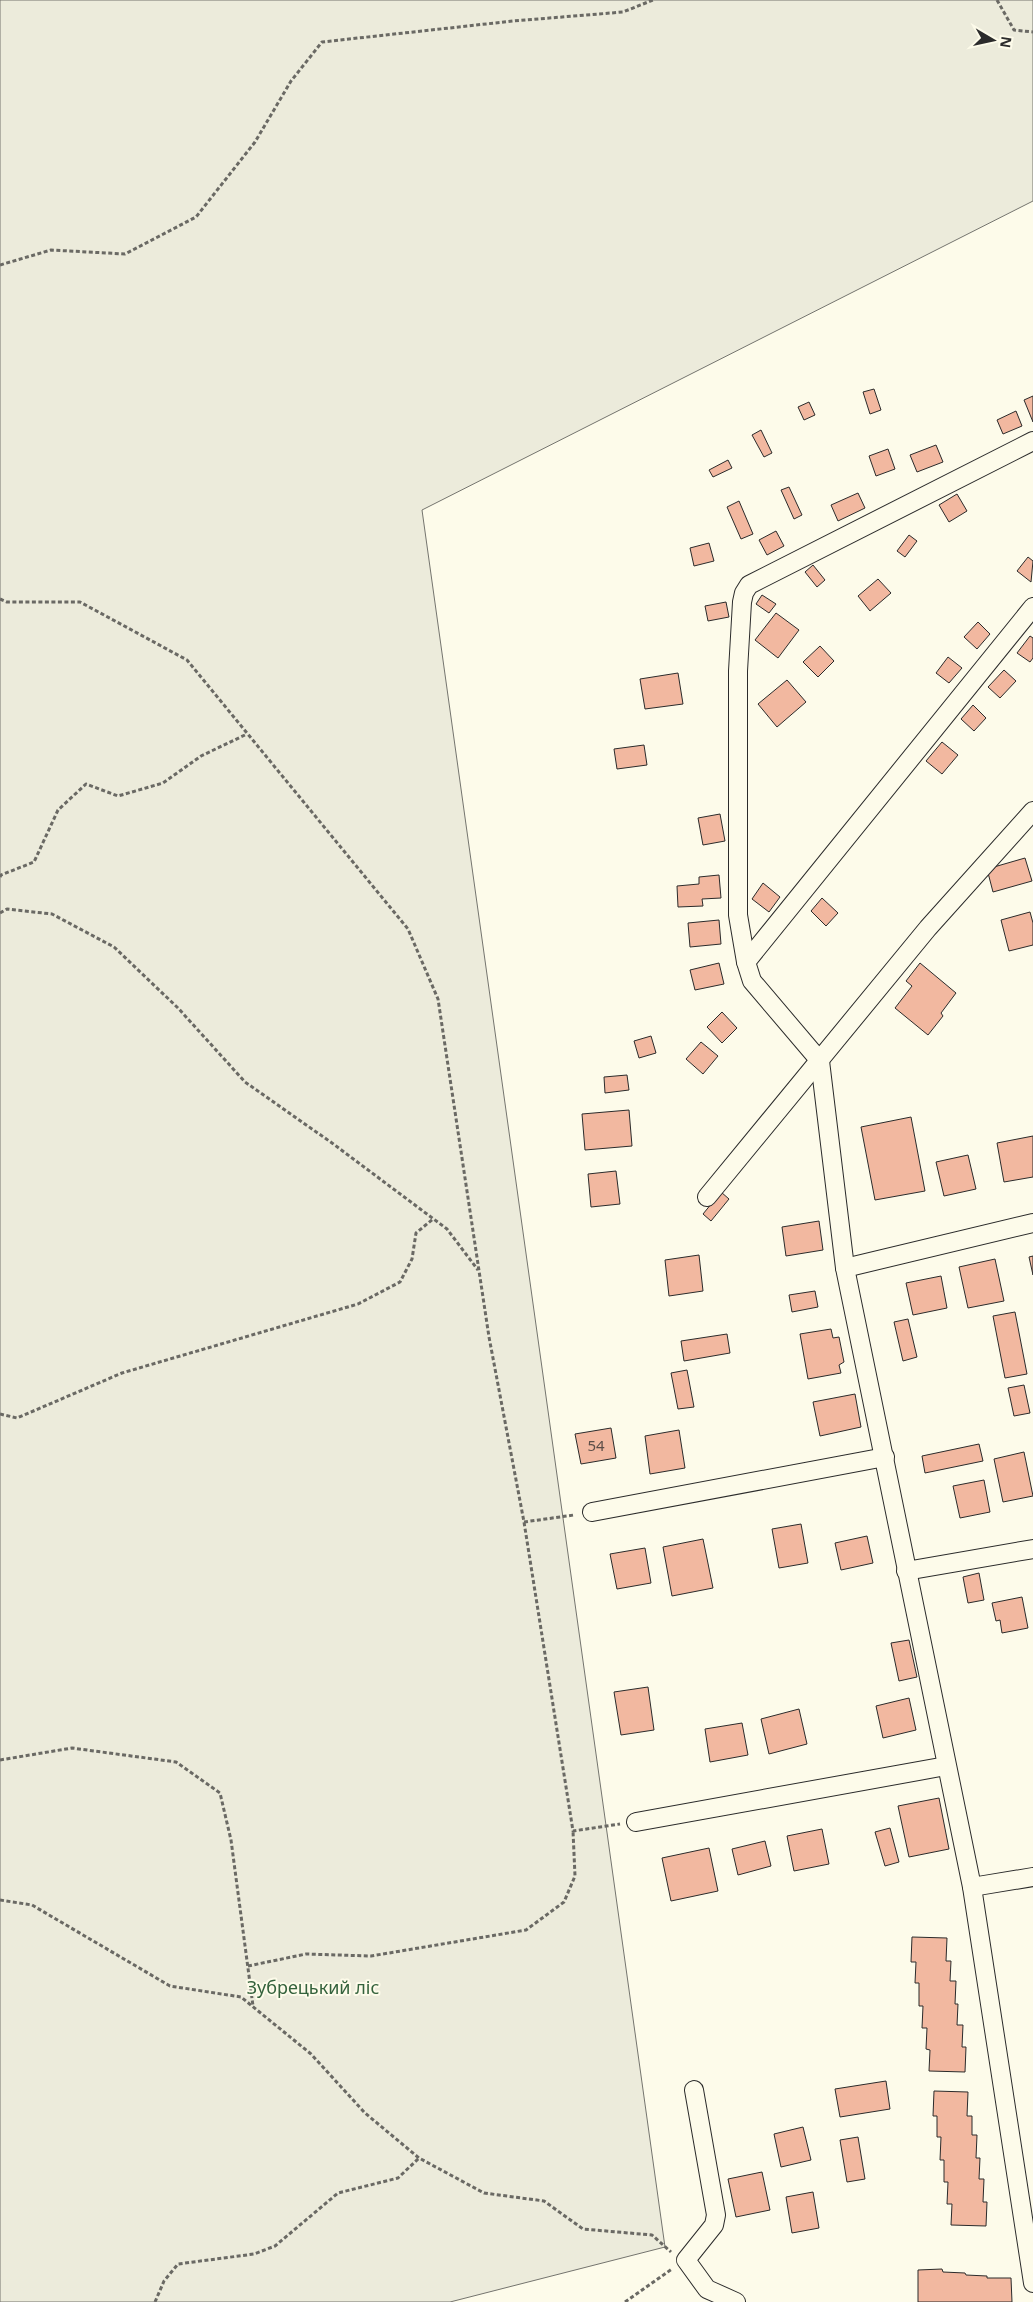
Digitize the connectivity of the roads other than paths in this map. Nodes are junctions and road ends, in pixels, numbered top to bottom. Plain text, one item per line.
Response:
1 (1033, 441) edge
2 (1033, 607) edge
3 (1033, 811) edge
4 (746, 962) junction
5 (820, 1062) junction
6 (707, 1197) dead end
7 (1033, 1224) edge
8 (845, 1268) junction
9 (885, 1457) junction
10 (592, 1512) road end
11 (1033, 1549) edge
12 (906, 1571) junction
13 (946, 1766) junction
14 (636, 1822) road end
15 (1033, 1877) edge
16 (972, 1887) junction
17 (694, 2090) dead end
18 (1033, 2283) edge
19 (736, 2302) edge

1 - 4 street
2 - 4 street
3 - 5 street
4 - 5 street
5 - 6 street
5 - 8 street
7 - 8 street
8 - 9 street
9 - 10 street
9 - 12 street
11 - 12 street
12 - 13 street
13 - 14 street
13 - 16 street
15 - 16 street
16 - 18 street
17 - 19 street

